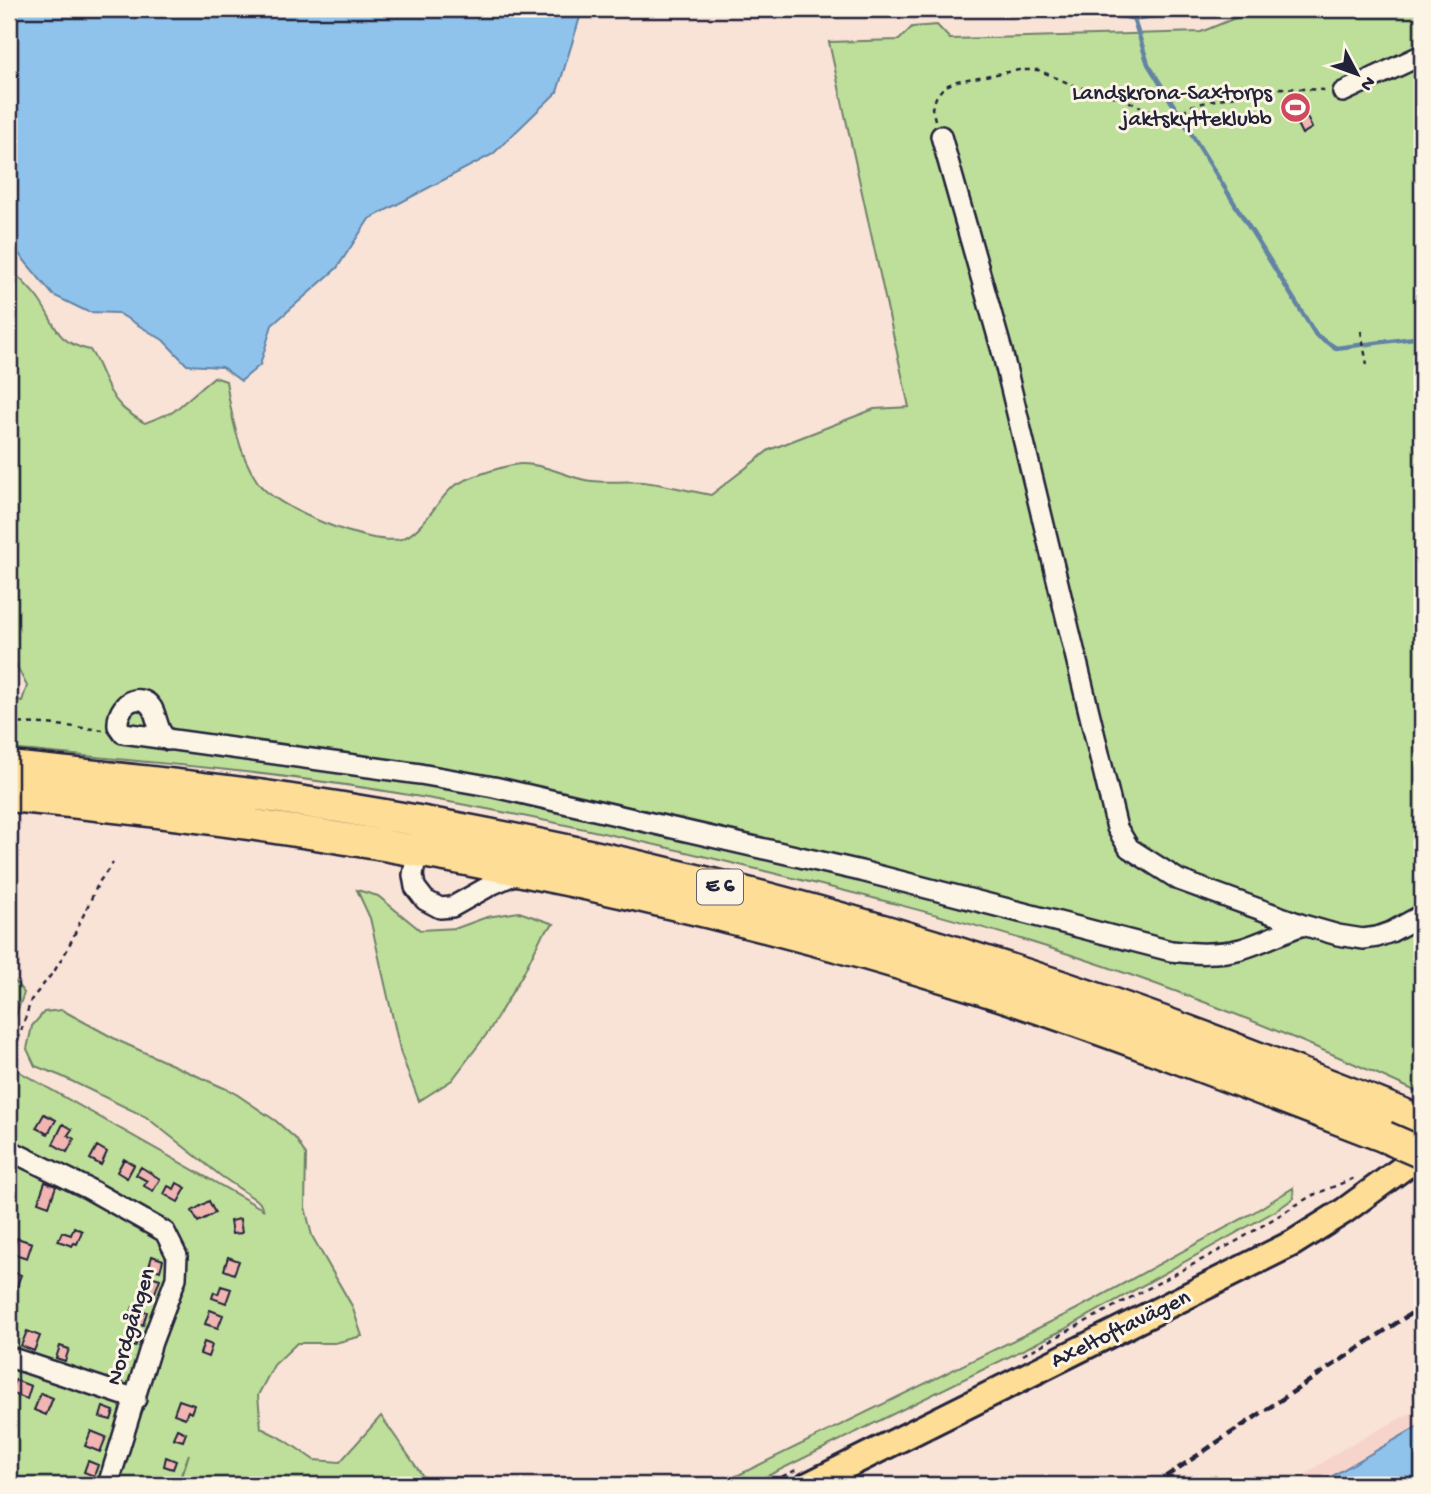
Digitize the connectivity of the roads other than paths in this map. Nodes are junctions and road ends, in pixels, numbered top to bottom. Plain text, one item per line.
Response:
1 (1422, 55) edge
2 (1343, 92) road end
3 (941, 136) road end
4 (168, 740) junction
5 (9, 767) edge
6 (9, 796) edge
7 (420, 836) junction
8 (524, 871) junction
9 (1422, 915) edge
10 (1303, 925) junction
11 (1414, 1118) edge
12 (9, 1150) edge
13 (1422, 1154) edge
14 (9, 1357) edge
15 (136, 1399) junction
16 (805, 1476) edge
17 (108, 1485) edge

1 - 2 street
3 - 10 street
4 - 4 street
4 - 10 street
5 - 7 highway, E 6
6 - 7 highway, E 6
7 - 8 highway, E 6
7 - 8 street
7 - 11 highway, E 6
8 - 13 highway, E 6, bridge
9 - 10 street
12 - 15 street, Nordgången
13 - 16 main road, Axeltoftavägen
14 - 15 street
15 - 17 street, Nordgången

